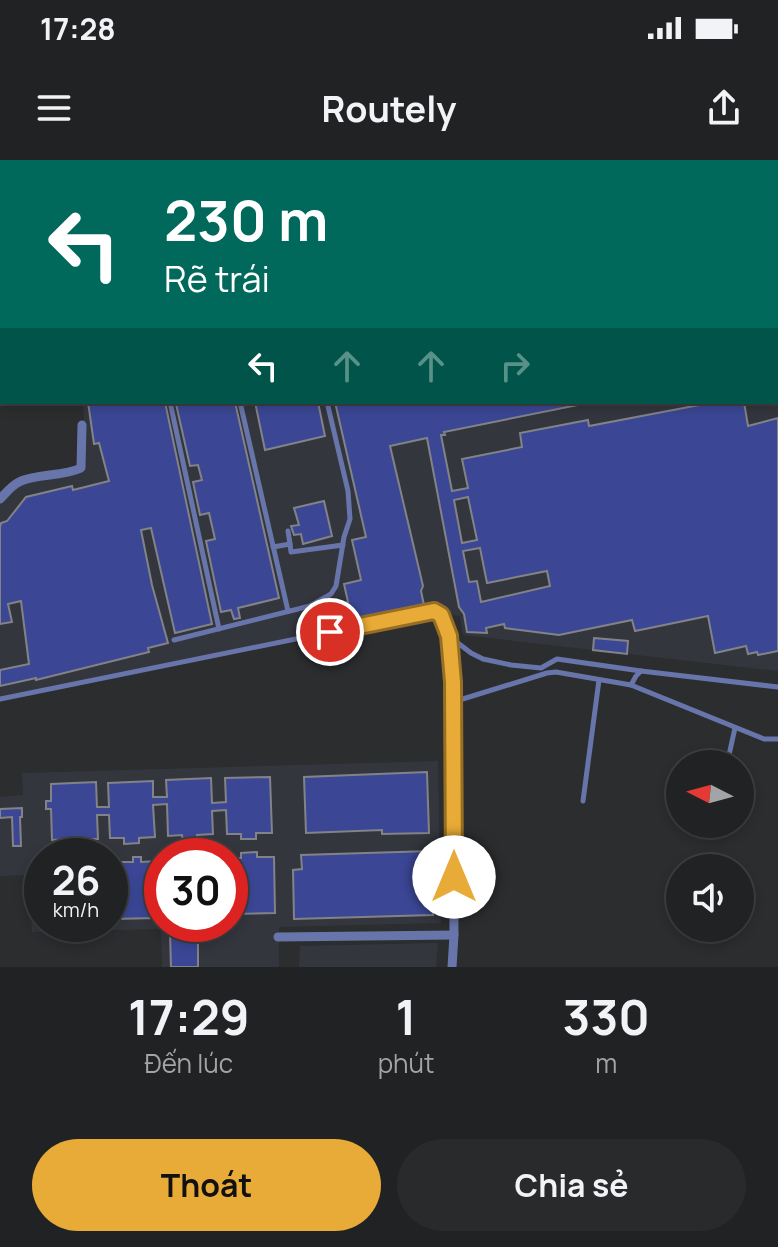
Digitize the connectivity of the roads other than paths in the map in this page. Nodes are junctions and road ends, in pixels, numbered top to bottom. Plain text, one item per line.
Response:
1 (170, 404) edge
2 (240, 404) edge
3 (327, 404) edge
4 (82, 425) dead end
5 (0, 499) edge
6 (288, 531) dead end
7 (290, 544) junction
8 (343, 545) junction
9 (273, 547) junction
10 (310, 606) junction
11 (288, 611) junction
12 (219, 629) junction
13 (330, 632) joint
14 (317, 635) junction
15 (449, 636) junction
16 (174, 640) dead end
17 (641, 671) junction
18 (599, 680) junction
19 (631, 685) junction
20 (778, 687) edge
21 (0, 699) edge
22 (453, 702) junction
23 (735, 728) junction
24 (778, 741) edge
25 (730, 750) edge
26 (583, 801) dead end
27 (454, 935) junction
28 (278, 937) dead end
29 (452, 967) edge

1 - 12 lane
2 - 9 lane
3 - 8 lane
4 - 5 street
6 - 7 lane
7 - 8 lane
7 - 9 lane
8 - 10 lane
9 - 11 lane
10 - 11 lane
10 - 14 lane
11 - 12 lane
12 - 16 lane
13 - 14 lane
13 - 15 street
14 - 21 lane
15 - 17 lane
15 - 22 street
17 - 19 lane
17 - 20 lane
18 - 19 lane
18 - 22 lane
18 - 26 lane
19 - 23 lane
22 - 27 street
23 - 24 lane
23 - 25 lane
27 - 28 street
27 - 29 street

